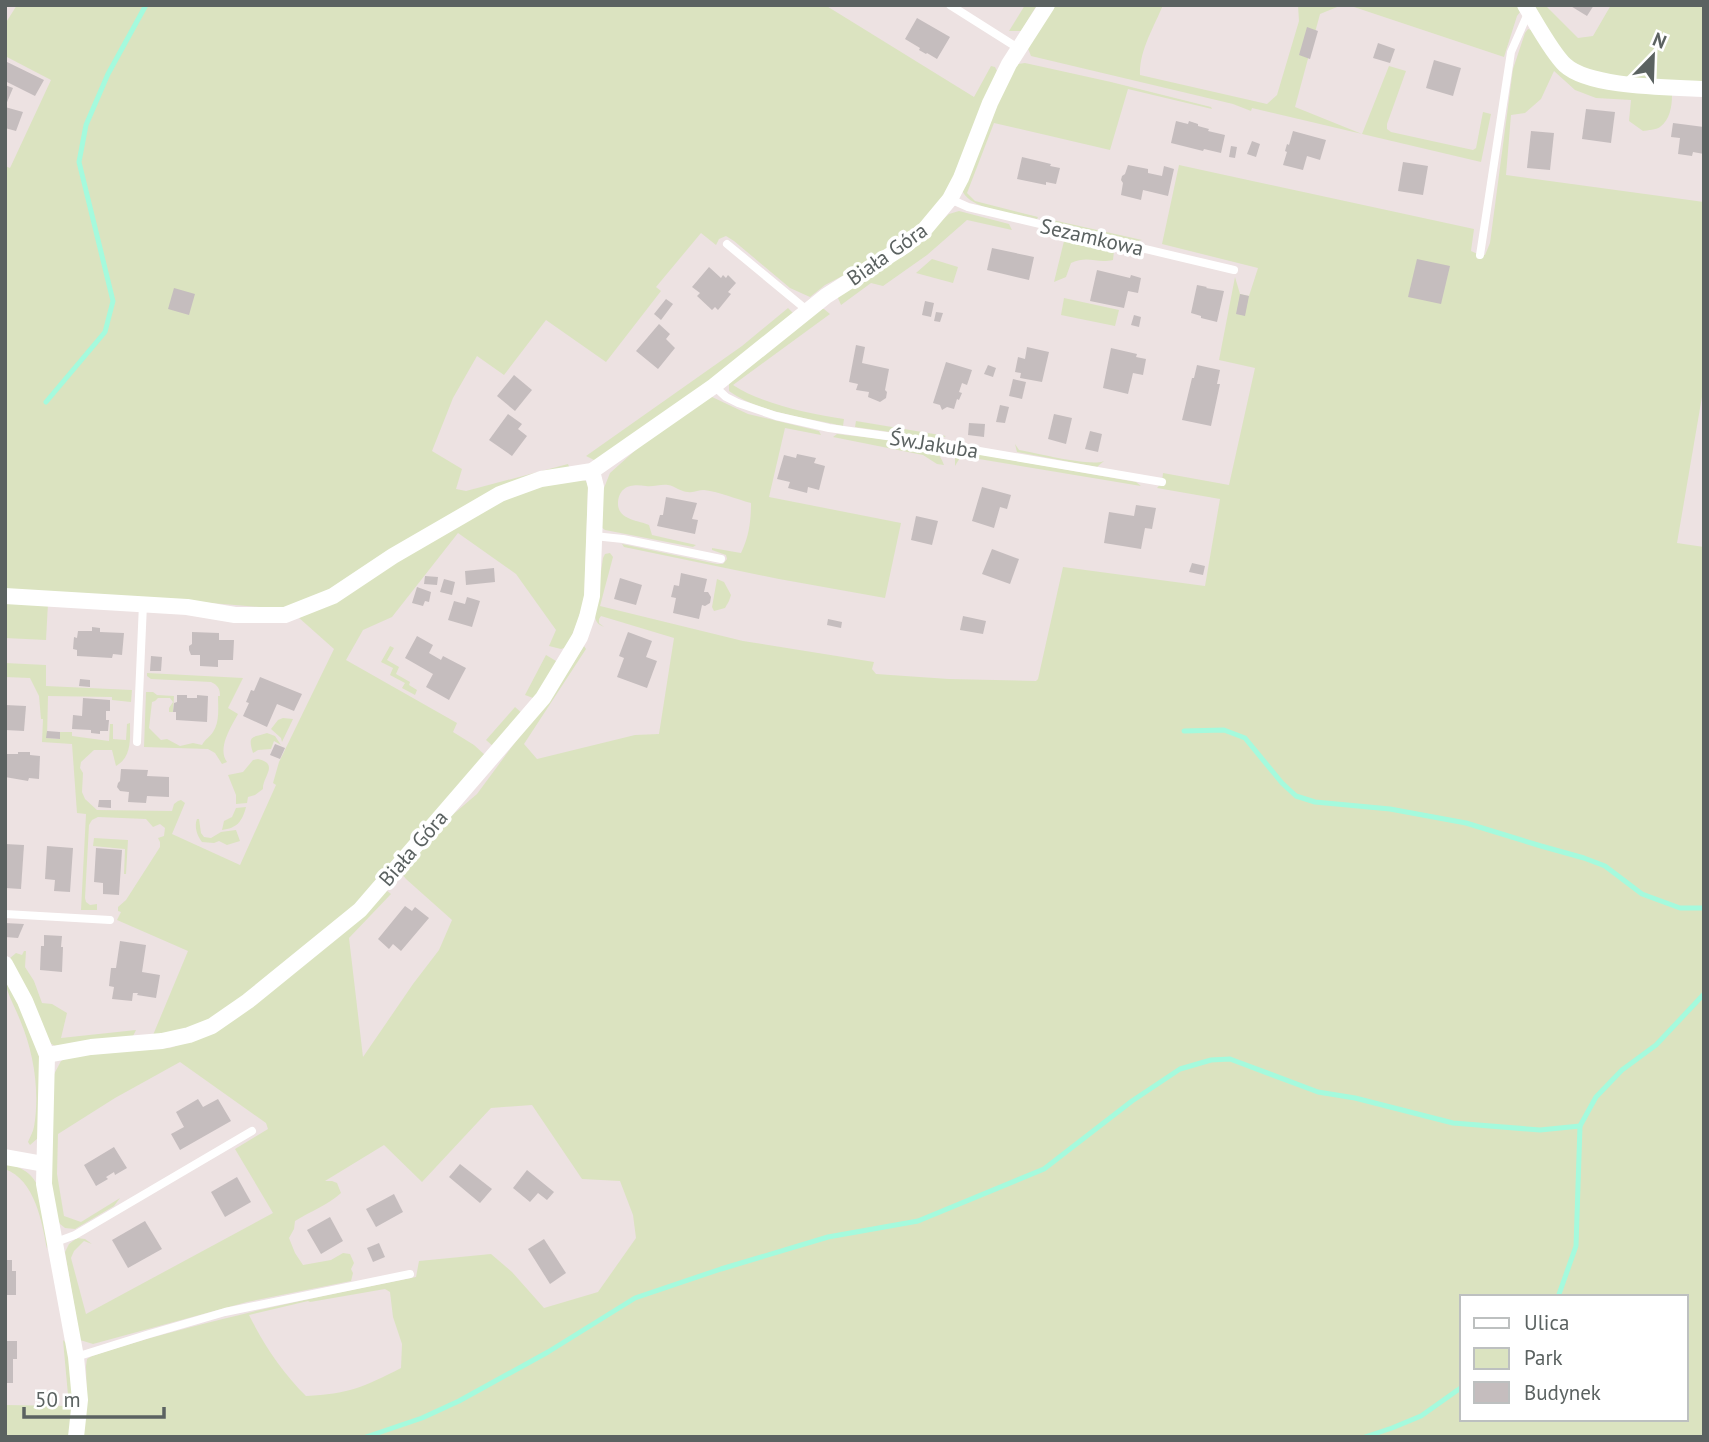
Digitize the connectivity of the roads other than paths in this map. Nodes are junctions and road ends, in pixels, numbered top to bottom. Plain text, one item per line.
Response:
1 (950, 5) edge
2 (1047, 5) edge
3 (1527, 8) edge
4 (1018, 48) junction
5 (1704, 89) edge
6 (950, 199) junction
7 (727, 244) dead end
8 (1479, 255) dead end
9 (1234, 270) dead end
10 (808, 311) junction
11 (714, 386) junction
12 (592, 471) junction
13 (1162, 482) dead end
14 (594, 536) junction
15 (721, 559) dead end
16 (5, 596) edge
17 (143, 604) junction
18 (137, 741) dead end
19 (5, 914) edge
20 (110, 920) dead end
21 (5, 964) edge
22 (47, 1055) junction
23 (252, 1131) dead end
24 (5, 1157) edge
25 (44, 1164) junction
26 (56, 1242) junction
27 (411, 1275) dead end
28 (76, 1357) junction
29 (76, 1437) edge

1 - 4 lane
2 - 4 street, Biała Góra
3 - 5 street
3 - 8 lane
4 - 6 street, Biała Góra
6 - 9 lane, Sezamkowa
6 - 10 street, Biała Góra
7 - 10 lane
10 - 11 street, Biała Góra
11 - 12 street, Biała Góra
11 - 13 lane, Św.Jakuba
12 - 14 street, Biała Góra
12 - 17 street
14 - 15 lane
14 - 22 street, Biała Góra
16 - 17 street
17 - 18 lane
19 - 20 lane
21 - 22 street
22 - 25 street
23 - 26 lane
24 - 25 street
25 - 26 street
26 - 28 street
27 - 28 lane
28 - 29 street

